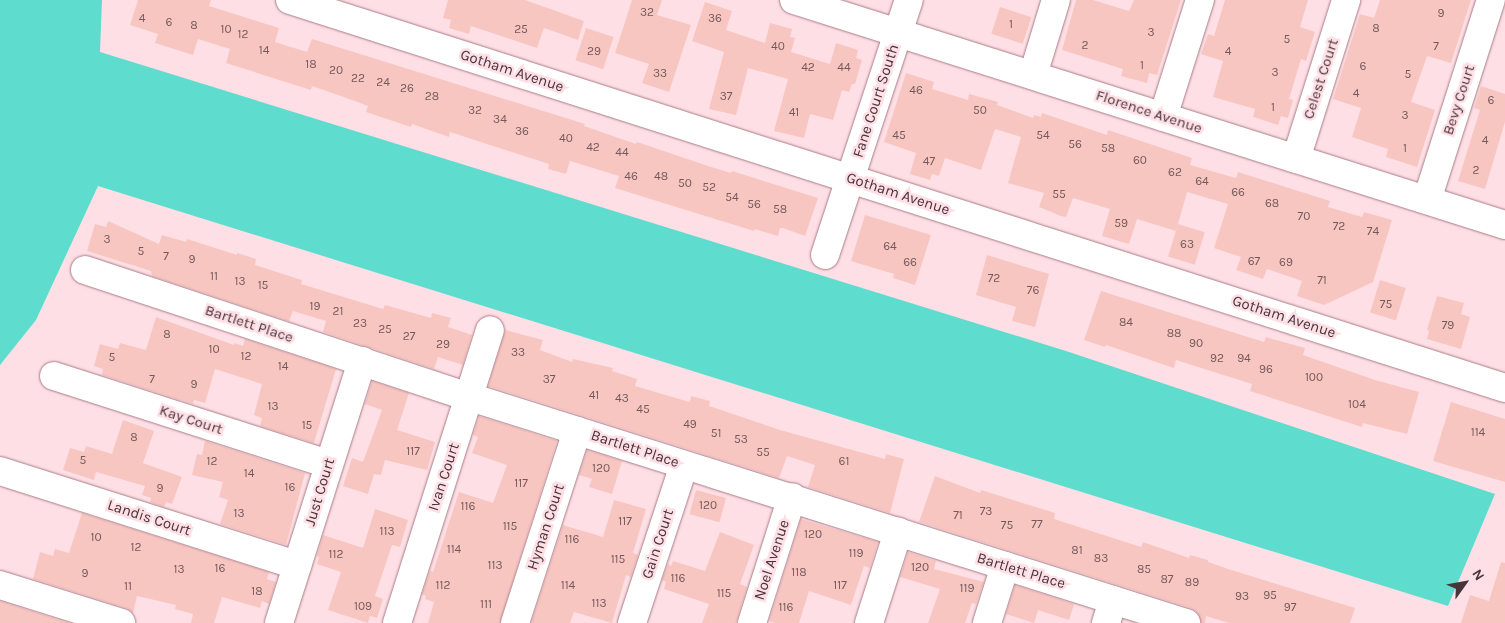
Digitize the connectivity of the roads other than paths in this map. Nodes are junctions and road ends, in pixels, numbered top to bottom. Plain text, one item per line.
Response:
1 (290, 0) edge
2 (794, 0) edge
3 (909, 0) edge
4 (1056, 0) edge
5 (1200, 0) edge
6 (1346, 0) edge
7 (1491, 0) edge
8 (898, 33) junction
9 (1032, 75) junction
10 (1163, 117) junction
11 (1296, 159) junction
12 (850, 179) junction
13 (1427, 200) junction
14 (1505, 225) edge
15 (825, 255) dead end
16 (85, 270) dead end
17 (490, 330) dead end
18 (362, 361) junction
19 (54, 376) dead end
20 (1505, 388) edge
21 (470, 397) junction
22 (577, 431) junction
23 (328, 464) junction
24 (684, 465) junction
25 (0, 471) edge
26 (792, 497) junction
27 (898, 532) junction
28 (297, 565) junction
29 (1005, 566) junction
30 (0, 585) edge
31 (1109, 611) edge
32 (121, 623) edge
33 (279, 623) edge
34 (397, 623) edge
35 (515, 623) edge
36 (632, 623) edge
37 (752, 623) edge
38 (869, 623) edge
39 (987, 623) edge
40 (1186, 623) edge

1 - 12 street, Gotham Avenue
2 - 8 street, Florence Avenue
3 - 8 street, Fane Court South
4 - 9 street
5 - 10 street
6 - 11 street, Celest Court
7 - 13 street, Bevy Court
8 - 9 street, Florence Avenue
8 - 12 street, Fane Court South
9 - 10 street, Florence Avenue
10 - 11 street, Florence Avenue
11 - 13 street, Florence Avenue
12 - 15 street, Fane Court South
12 - 20 street, Gotham Avenue
13 - 14 street, Florence Avenue
16 - 18 street, Bartlett Place
17 - 21 street, Ivan Court
18 - 21 street, Bartlett Place
18 - 23 street, Just Court
19 - 23 street, Kay Court
21 - 22 street, Bartlett Place
21 - 34 street, Ivan Court
22 - 24 street, Bartlett Place
22 - 35 street, Hyman Court
23 - 28 street, Just Court
24 - 26 street, Bartlett Place
24 - 36 street, Gain Court
25 - 28 street, Landis Court
26 - 27 street, Bartlett Place
26 - 37 street, Noel Avenue
27 - 29 street, Bartlett Place
27 - 38 street
28 - 33 street, Just Court
29 - 31 street, Bartlett Place
29 - 39 street
30 - 32 street
31 - 40 street, Bartlett Place

